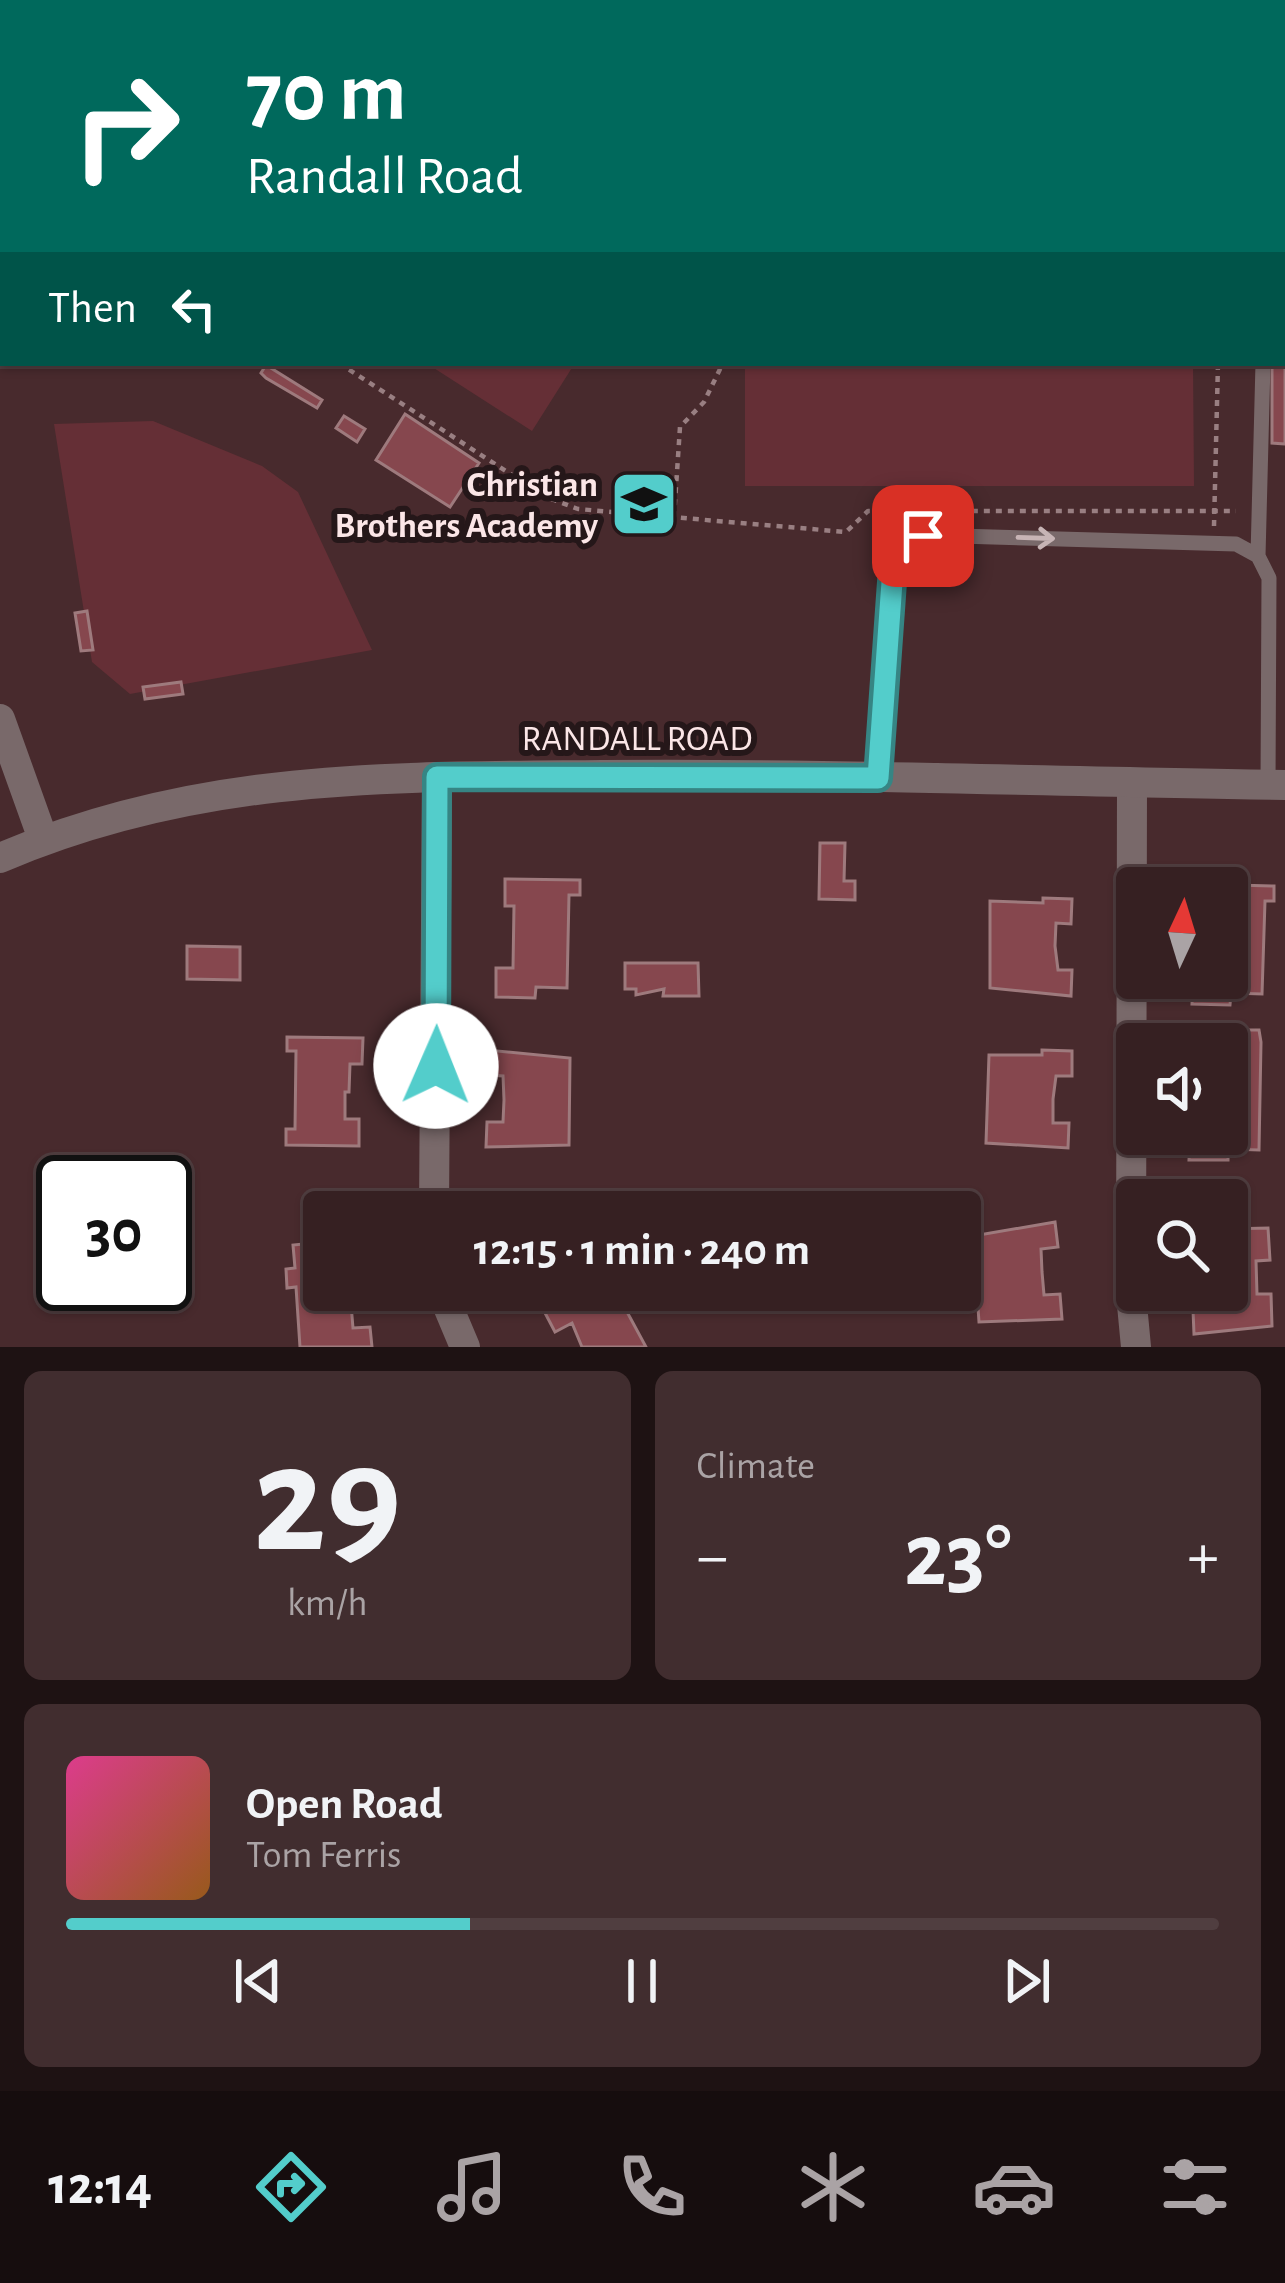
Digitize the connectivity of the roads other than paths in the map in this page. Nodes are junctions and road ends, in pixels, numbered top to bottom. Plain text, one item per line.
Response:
1 (1263, 366) edge
2 (1258, 556) junction
3 (0, 719) edge
4 (437, 777) junction
5 (878, 778) junction
6 (1132, 783) junction
7 (1277, 785) edge
8 (43, 839) junction
9 (0, 858) edge
10 (434, 1191) edge
11 (450, 1311) edge
12 (465, 1347) edge
13 (1136, 1347) edge

1 - 2 lane
5 -> 2 lane
2 - 7 lane
3 - 8 street
4 - 5 street, RANDALL ROAD
4 - 8 street, RANDALL ROAD
4 - 10 street
5 - 6 street, RANDALL ROAD
6 - 7 street, RANDALL ROAD
6 - 13 street
8 - 9 street, RANDALL ROAD
11 - 12 street

